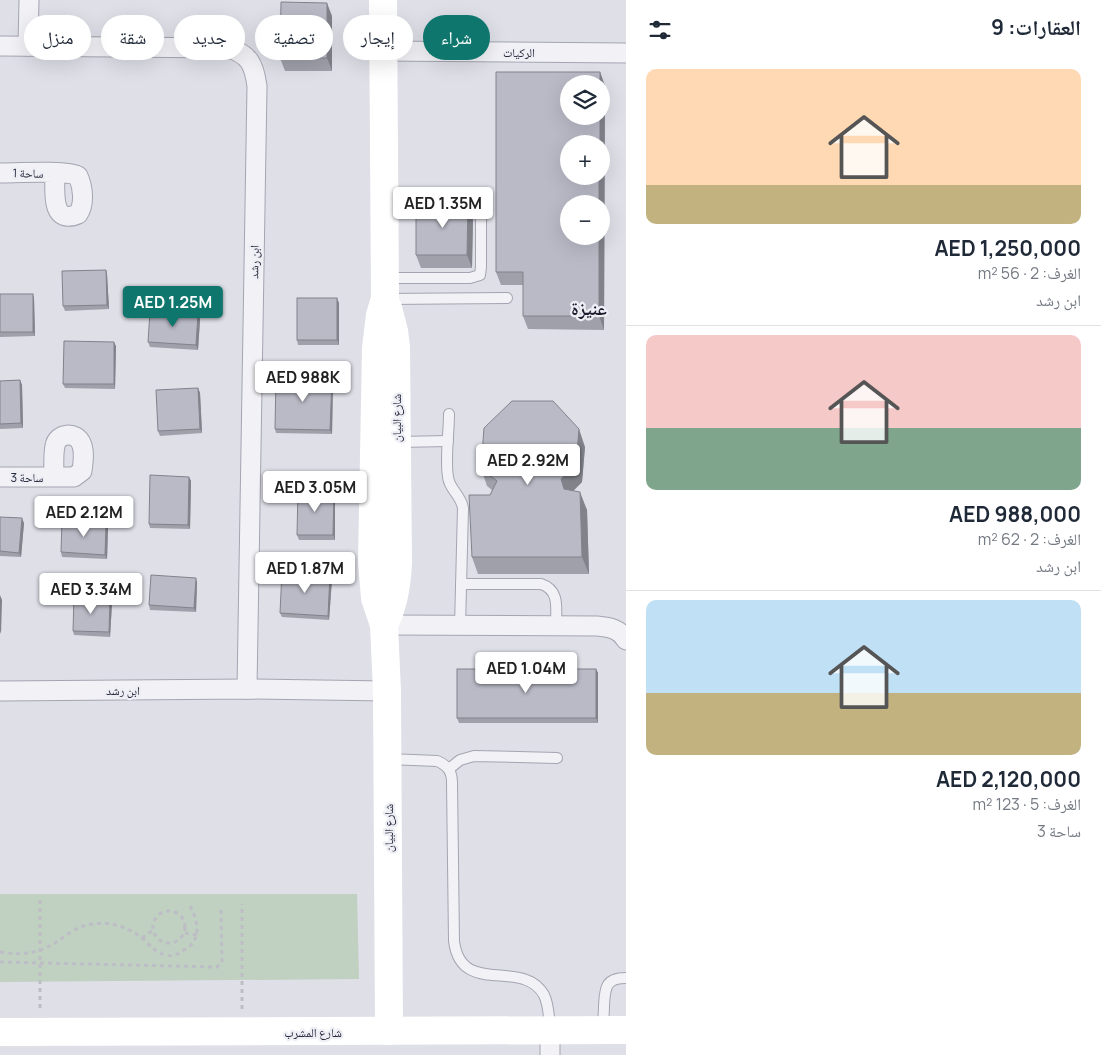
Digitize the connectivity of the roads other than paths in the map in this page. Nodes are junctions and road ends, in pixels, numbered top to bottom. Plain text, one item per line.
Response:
1 (29, 0) edge
2 (383, 0) edge
3 (29, 15) edge
4 (383, 15) edge
5 (0, 46) edge
6 (24, 46) edge
7 (91, 47) edge
8 (413, 51) edge
9 (626, 53) edge
10 (383, 60) edge
11 (0, 173) edge
12 (55, 173) dead end
13 (474, 202) dead end
14 (385, 289) junction
15 (506, 298) dead end
16 (449, 414) dead end
17 (448, 441) junction
18 (397, 442) junction
19 (0, 477) edge
20 (54, 477) dead end
21 (461, 584) junction
22 (384, 625) junction
23 (556, 625) junction
24 (460, 626) junction
25 (626, 640) edge
26 (246, 689) junction
27 (387, 690) junction
28 (0, 691) edge
29 (557, 758) dead end
30 (388, 759) junction
31 (449, 769) junction
32 (626, 978) edge
33 (614, 1030) edge
34 (0, 1032) edge
35 (389, 1032) junction
36 (550, 1043) edge

1 - 3 street
2 - 4 street, شارع البيان
5 - 6 street, ابن رشد
7 - 26 street, ابن رشد
8 - 9 street, الركيات
10 - 14 street, شارع البيان
11 - 12 street, ساحة 1
13 - 14 lane
14 - 15 lane
14 - 18 street, شارع البيان
14 - 22 street, شارع البيان
16 - 17 lane
17 - 18 lane
17 - 21 lane
18 - 22 street, شارع البيان
19 - 20 street, ساحة 3
21 - 23 lane
21 - 24 lane
22 - 24 street
22 - 27 street, شارع البيان
23 - 24 street
23 - 25 street
26 - 27 street, ابن رشد
26 - 28 street, ابن رشد
27 - 30 street, شارع البيان
29 - 31 lane
30 - 31 lane
30 - 35 street, شارع البيان
31 - 36 lane
32 - 33 lane
33 - 36 street, شارع المشرب
34 - 35 street, شارع المشرب
35 - 36 street, شارع المشرب

